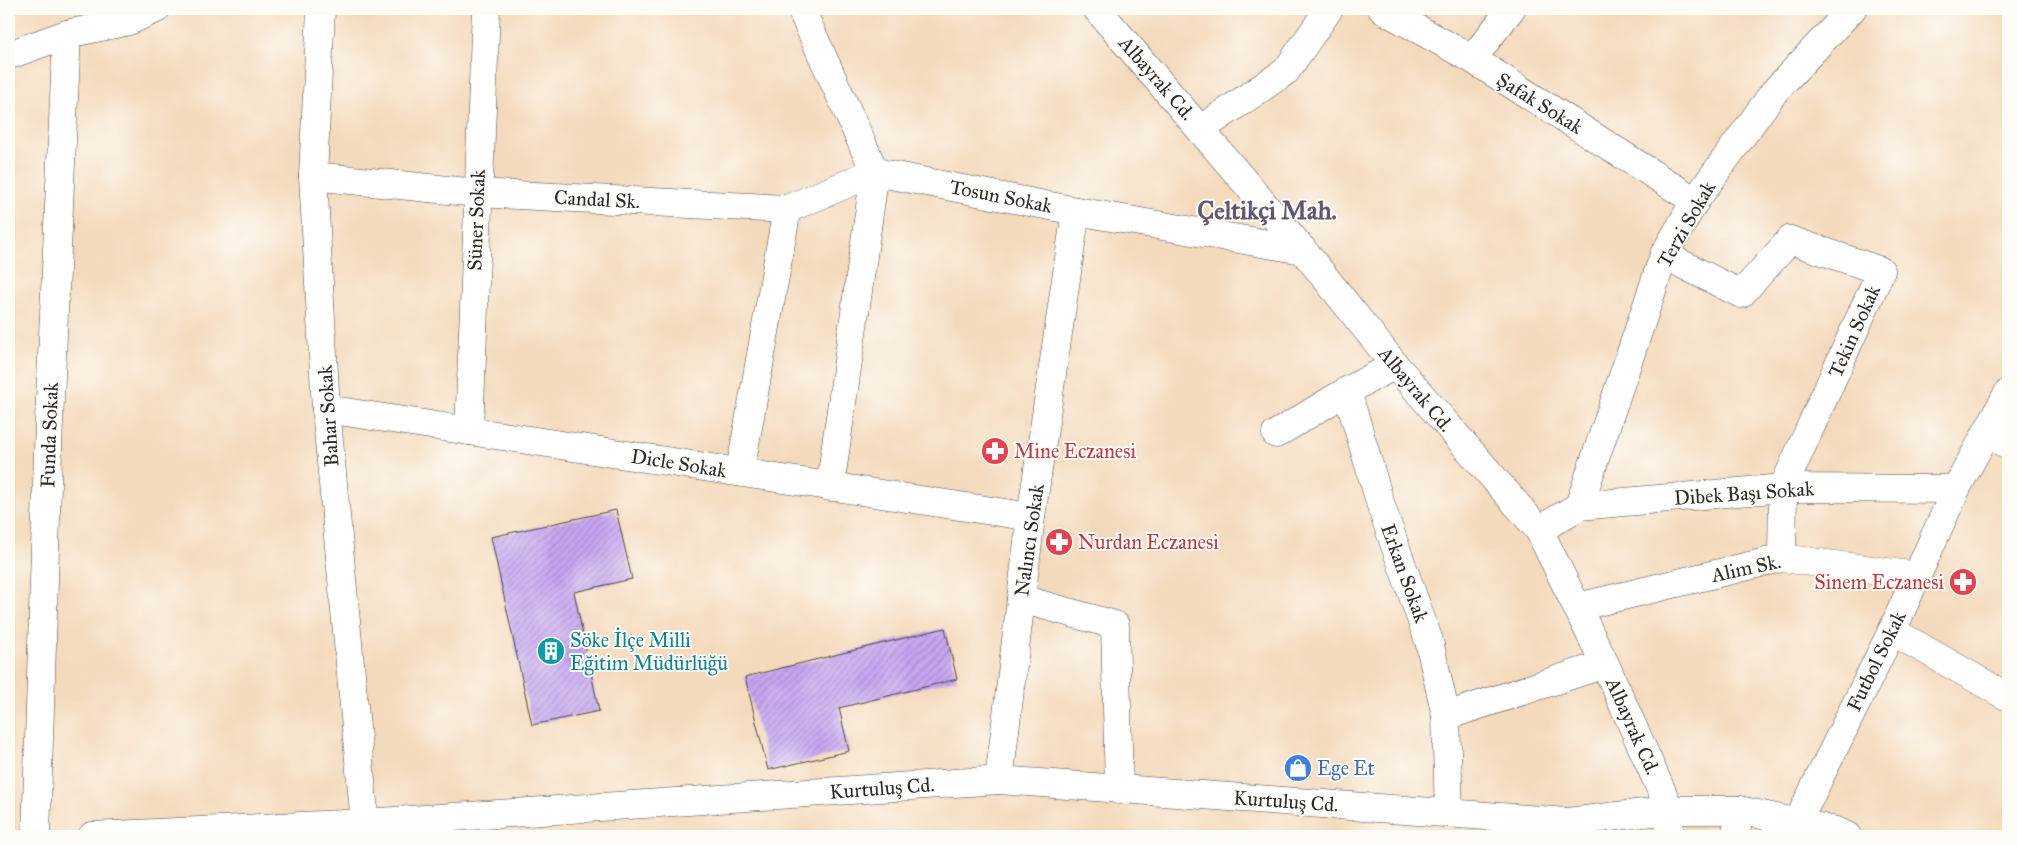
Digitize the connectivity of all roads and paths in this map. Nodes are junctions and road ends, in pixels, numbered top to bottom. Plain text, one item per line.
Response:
1 (156, 9) edge
2 (321, 9) edge
3 (486, 9) edge
4 (801, 9) edge
5 (1097, 9) edge
6 (1330, 9) edge
7 (1382, 9) edge
8 (1511, 9) edge
9 (1852, 9) edge
10 (67, 34) junction
11 (9, 55) edge
12 (1472, 59) junction
13 (1201, 129) junction
14 (875, 172) junction
15 (314, 176) junction
16 (477, 193) junction
17 (1695, 201) junction
18 (787, 209) junction
19 (1076, 211) junction
20 (1303, 250) junction
21 (1664, 255) junction
22 (1395, 365) junction
23 (1347, 391) junction
24 (2008, 393) edge
25 (326, 409) junction
26 (469, 431) junction
27 (1276, 434) dead end
28 (1998, 439) edge
29 (740, 472) junction
30 (830, 487) junction
31 (1782, 488) junction
32 (1956, 489) junction
33 (1579, 506) junction
34 (1031, 517) junction
35 (1539, 530) junction
36 (1782, 558) junction
37 (1917, 576) junction
38 (1021, 599) junction
39 (1577, 608) junction
40 (1892, 632) junction
41 (1605, 664) junction
42 (2008, 697) edge
43 (1446, 716) junction
44 (999, 780) junction
45 (1119, 790) junction
46 (1739, 810) junction
47 (1449, 813) junction
48 (364, 823) junction
49 (1669, 823) edge
50 (1798, 823) junction
51 (36, 836) edge
52 (92, 836) edge
53 (1736, 836) edge
54 (1847, 836) edge

1 - 10 street
2 - 15 street, Bahar Sokak
3 - 16 street, Süner Sokak
4 - 14 street
5 - 13 street, Albayrak Cd.
6 - 13 street
7 - 12 street, Şafak Sokak
8 - 12 street
9 - 17 street, Terzi Sokak
10 - 11 street
10 - 51 street, Funda Sokak
12 - 17 street, Şafak Sokak
13 - 20 street, Albayrak Cd.
14 - 18 street, Candal Sk.
14 - 19 street, Tosun Sokak
14 - 30 street
15 - 16 street, Candal Sk.
15 - 25 street, Bahar Sokak
16 - 18 street, Candal Sk.
16 - 26 street, Süner Sokak
17 - 21 street, Terzi Sokak
18 - 29 street
19 - 20 street, Tosun Sokak
19 - 34 street, Nalıncı Sokak
20 - 22 street, Albayrak Cd.
21 - 31 street, Tekin Sokak
21 - 33 street, Terzi Sokak
22 - 23 street
22 - 35 street, Albayrak Cd.
23 - 27 street
23 - 43 street, Erkan Sokak
24 - 28 street, Futbol Sokak
25 - 26 street, Dicle Sokak
25 - 48 street, Bahar Sokak
26 - 29 street, Dicle Sokak
28 - 32 street, Futbol Sokak
29 - 30 street, Dicle Sokak
30 - 34 street, Dicle Sokak
31 - 32 street, Dibek Başı Sokak
31 - 33 street, Dibek Başı Sokak
31 - 36 street
32 - 37 street, Futbol Sokak
33 - 35 street, Dibek Başı Sokak
34 - 38 street, Nalıncı Sokak
35 - 39 street, Albayrak Cd.
36 - 37 street, Alim Sk.
36 - 39 street, Alim Sk.
37 - 40 street, Futbol Sokak
38 - 44 street, Nalıncı Sokak
38 - 45 street
39 - 41 street, Albayrak Cd.
40 - 42 street
40 - 50 street, Futbol Sokak
41 - 43 street
41 - 49 street, Albayrak Cd.
43 - 47 street, Erkan Sokak
44 - 45 street, Kurtuluş Cd.
44 - 48 street, Kurtuluş Cd.
45 - 47 street, Kurtuluş Cd.
46 - 49 street, Kurtuluş Cd.
46 - 50 street, Kurtuluş Cd.
46 - 53 street
47 - 49 street, Kurtuluş Cd.
48 - 52 street, Kurtuluş Cd.
50 - 54 street, Kurtuluş Cd.

